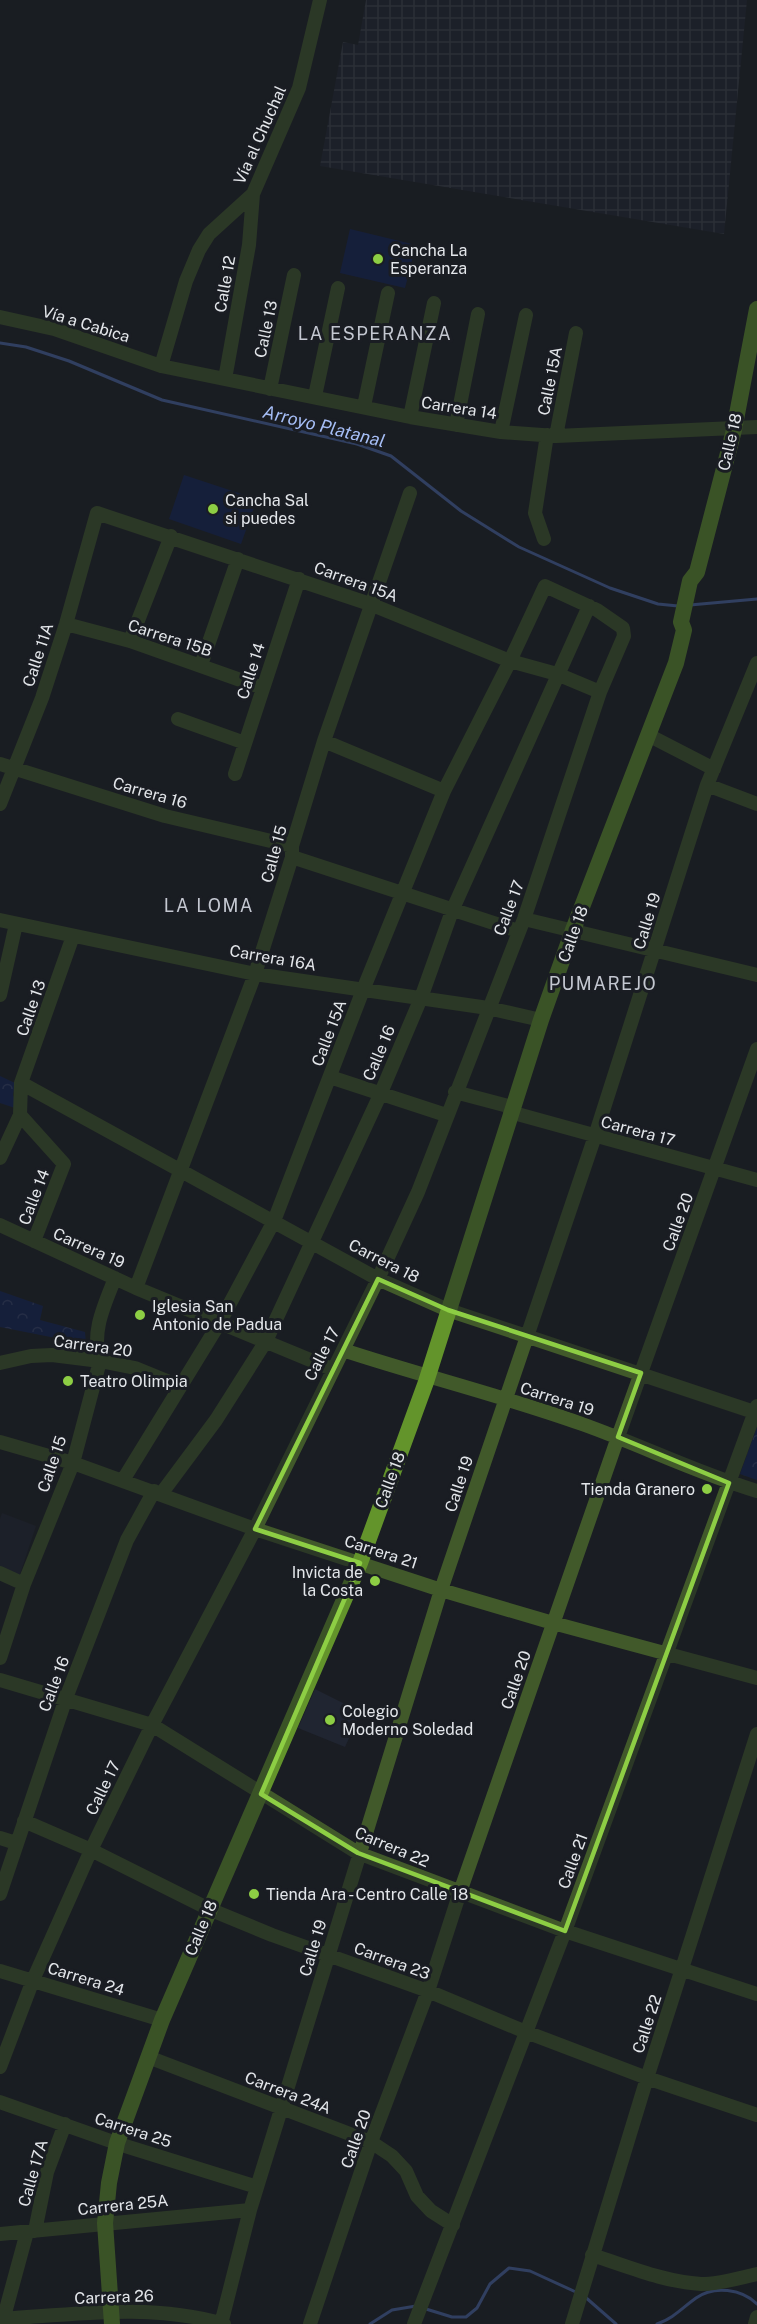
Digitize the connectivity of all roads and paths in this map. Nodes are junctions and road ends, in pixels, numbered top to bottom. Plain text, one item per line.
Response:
1 (320, 0) edge
2 (253, 194) junction
3 (294, 276) dead end
4 (338, 288) dead end
5 (388, 293) dead end
6 (434, 303) dead end
7 (757, 309) edge
8 (478, 314) dead end
9 (526, 315) dead end
10 (0, 317) edge
11 (576, 333) dead end
12 (161, 366) junction
13 (225, 380) junction
14 (270, 388) junction
15 (315, 396) junction
16 (364, 406) junction
17 (410, 417) junction
18 (456, 425) junction
19 (757, 427) edge
20 (734, 430) junction
21 (501, 432) junction
22 (551, 435) junction
23 (410, 493) dead end
24 (97, 513) joint
25 (171, 536) junction
26 (544, 539) dead end
27 (238, 559) junction
28 (299, 579) junction
29 (370, 604) junction
30 (589, 606) junction
31 (66, 624) junction
32 (130, 641) junction
33 (510, 661) junction
34 (757, 663) edge
35 (201, 664) junction
36 (557, 674) junction
37 (263, 688) junction
38 (600, 692) junction
39 (178, 719) dead end
40 (650, 736) junction
41 (324, 741) junction
42 (245, 743) junction
43 (0, 764) edge
44 (14, 769) junction
45 (714, 769) junction
46 (235, 774) dead end
47 (707, 785) junction
48 (444, 791) junction
49 (0, 804) edge
50 (757, 804) edge
51 (292, 852) junction
52 (401, 895) junction
53 (452, 911) junction
54 (0, 920) edge
55 (16, 924) junction
56 (521, 925) junction
57 (573, 930) junction
58 (73, 936) junction
59 (655, 951) junction
60 (255, 974) junction
61 (757, 975) edge
62 (363, 990) junction
63 (0, 994) edge
64 (421, 998) junction
65 (488, 1008) junction
66 (541, 1020) junction
67 (757, 1049) edge
68 (330, 1077) junction
69 (21, 1083) junction
70 (455, 1092) junction
71 (380, 1095) junction
72 (511, 1110) junction
73 (20, 1115) junction
74 (446, 1115) junction
75 (595, 1136) junction
76 (0, 1158) edge
77 (715, 1169) junction
78 (181, 1171) junction
79 (757, 1180) edge
80 (274, 1221) junction
81 (0, 1225) edge
82 (34, 1241) junction
83 (311, 1241) junction
84 (115, 1278) junction
85 (378, 1280) junction
86 (136, 1288) junction
87 (448, 1310) junction
88 (220, 1322) junction
89 (528, 1335) junction
90 (266, 1341) junction
91 (343, 1350) junction
92 (100, 1361) junction
93 (0, 1363) edge
94 (332, 1369) junction
95 (641, 1373) junction
96 (427, 1377) junction
97 (179, 1386) junction
98 (505, 1399) junction
99 (756, 1410) edge
100 (618, 1437) junction
101 (0, 1442) edge
102 (73, 1462) junction
103 (123, 1480) junction
104 (729, 1483) junction
105 (757, 1491) edge
106 (158, 1492) junction
107 (255, 1528) junction
108 (360, 1563) junction
109 (0, 1573) edge
110 (24, 1584) junction
111 (441, 1590) junction
112 (553, 1623) junction
113 (667, 1654) junction
114 (0, 1658) edge
115 (757, 1678) edge
116 (0, 1680) edge
117 (66, 1698) junction
118 (152, 1725) junction
119 (757, 1734) edge
120 (261, 1794) junction
121 (24, 1821) junction
122 (0, 1838) edge
123 (16, 1843) junction
124 (91, 1850) junction
125 (358, 1853) junction
126 (460, 1892) junction
127 (0, 1894) edge
128 (209, 1909) junction
129 (565, 1931) junction
130 (328, 1956) junction
131 (682, 1969) junction
132 (0, 1971) edge
133 (33, 1980) junction
134 (428, 1991) junction
135 (757, 1994) edge
136 (162, 2020) junction
137 (526, 2032) junction
138 (148, 2057) junction
139 (0, 2067) edge
140 (647, 2078) junction
141 (0, 2102) edge
142 (282, 2108) junction
143 (757, 2115) edge
144 (65, 2124) junction
145 (371, 2142) junction
146 (117, 2143) junction
147 (257, 2187) junction
148 (250, 2210) junction
149 (105, 2223) junction
150 (453, 2225) junction
151 (31, 2231) junction
152 (0, 2234) edge
153 (592, 2255) junction
154 (757, 2274) edge
155 (418, 2314) edge
156 (757, 2317) edge
157 (112, 2318) edge
158 (3, 2322) edge
159 (222, 2324) edge
160 (310, 2324) edge
161 (572, 2324) edge
162 (755, 2324) edge

1 - 2 street, Vía al Chuchal
2 - 12 street, Vía al Chuchal
2 - 13 street, Calle 12
3 - 14 street, Calle 13
4 - 15 street
5 - 16 street
6 - 17 street
7 - 20 main road, Calle 18
8 - 18 street
9 - 21 street
10 - 12 street, Vía a Cabica
11 - 22 street, Calle 15A
12 - 13 street, Carrera 14
13 - 14 street, Carrera 14
14 - 15 street, Carrera 14
15 - 16 street, Carrera 14
16 - 17 street, Carrera 14
17 - 18 street, Carrera 14
18 - 21 street, Carrera 14
19 - 20 street, Carrera 14
20 - 22 street, Carrera 14
20 - 40 main road, Calle 18
21 - 22 street, Carrera 14
22 - 26 street, Calle 15A
23 - 29 street, Calle 15
24 - 25 street, Carrera 15A
24 - 31 street, Calle 11A
25 - 27 street, Carrera 15A
25 - 32 street
27 - 28 street, Carrera 15A
27 - 35 street
28 - 29 street, Carrera 15A
28 - 37 street, Calle 14
29 - 33 street, Carrera 15A
29 - 41 street, Calle 15
30 - 33 street, Calle 15A
30 - 36 street, Calle 16
30 - 38 street, Calle 17
31 - 32 street, Carrera 15B
31 - 44 street, Calle 11A
32 - 35 street, Carrera 15B
33 - 36 street, Carrera 15A
33 - 48 street, Calle 15A
34 - 45 street, Calle 19
35 - 37 street, Carrera 15B
36 - 38 street, Carrera 15A
36 - 53 street, Calle 16
37 - 42 street, Calle 14
38 - 56 street, Calle 17
39 - 42 street
40 - 45 street
40 - 57 main road, Calle 18
41 - 48 street
41 - 51 street, Calle 15
42 - 46 street, Calle 14
43 - 44 street, Carrera 16
44 - 49 street, Calle 11A
44 - 51 street, Carrera 16
45 - 47 street, Calle 19
47 - 50 street
47 - 59 street, Calle 19
48 - 52 street, Calle 15A
51 - 52 street, Carrera 16
51 - 60 street, Calle 15
52 - 53 street, Carrera 16
52 - 62 street, Calle 15A
53 - 56 street, Carrera 16
53 - 64 street, Calle 16
54 - 55 street, Carrera 16A
55 - 58 street, Carrera 16A
55 - 63 street
56 - 57 street, Carrera 16
56 - 65 street, Calle 17
57 - 59 street, Carrera 16
57 - 66 main road, Calle 18
58 - 60 street, Carrera 16A
58 - 69 street, Calle 13
59 - 61 street, Carrera 16
59 - 75 street, Calle 19
60 - 62 street, Carrera 16A
60 - 78 street, Calle 15
62 - 64 street, Carrera 16A
62 - 68 street, Calle 15A
64 - 65 street, Carrera 16A
64 - 71 street, Calle 16
65 - 66 street, Carrera 16A
65 - 70 street, Calle 17
66 - 72 main road, Calle 18
67 - 77 street, Calle 20
68 - 71 street
68 - 80 street, Calle 15A
69 - 73 street, Calle 13
69 - 78 street, Carrera 18
70 - 72 street, Carrera 17
70 - 74 street, Calle 17
71 - 74 street
71 - 83 street, Calle 16
72 - 75 street, Carrera 17
72 - 87 main road, Calle 18
73 - 76 street, Calle 13
73 - 82 street, Calle 14
74 - 85 street, Calle 17
75 - 77 street, Carrera 17
75 - 89 street, Calle 19
77 - 79 street, Carrera 17
77 - 95 street, Calle 20
78 - 80 street, Carrera 18
78 - 86 street, Calle 15
80 - 83 street, Carrera 18
80 - 88 street, Calle 15A
81 - 82 street, Carrera 19
82 - 84 street, Carrera 19
83 - 85 street, Carrera 18
83 - 90 street, Calle 16
84 - 86 street, Carrera 19
84 - 92 street, Calle 15
85 - 87 street, Carrera 18
85 - 91 street, Calle 17
86 - 88 street, Carrera 19
87 - 89 street, Carrera 18
87 - 96 main road, Calle 18
88 - 90 street, Carrera 19
88 - 97 street, Calle 15A
89 - 95 street, Carrera 18
89 - 98 street, Calle 19
90 - 94 street, Carrera 19
90 - 106 street, Calle 16
91 - 94 street, Calle 17
91 - 96 street, Carrera 19
92 - 93 street, Carrera 20
92 - 97 street, Carrera 20
92 - 102 street, Calle 15
94 - 107 street, Calle 17
95 - 99 street, Carrera 18
95 - 100 street, Calle 20
96 - 98 street, Carrera 19
96 - 108 main road, Calle 18
97 - 103 street, Calle 15A
98 - 100 street, Carrera 19
98 - 111 street, Calle 19
99 - 104 street, Calle 21
100 - 104 street, Carrera 19
100 - 112 street, Calle 20
101 - 102 street, Carrera 21
102 - 103 street, Carrera 21
102 - 110 street, Calle 15
103 - 106 street, Carrera 21
104 - 105 street, Carrera 19
104 - 113 street, Calle 21
106 - 107 street, Carrera 21
106 - 117 street, Calle 16
107 - 108 street, Carrera 21
107 - 118 street, Calle 17
108 - 111 street, Carrera 21
108 - 120 main road, Calle 18
109 - 110 street
110 - 114 street, Calle 15
111 - 112 street, Carrera 21
111 - 125 street, Calle 19
112 - 113 street, Carrera 21
112 - 126 street, Calle 20
113 - 115 street, Carrera 21
113 - 129 street, Calle 21
116 - 117 street, Carrera 22
117 - 118 street, Carrera 22
117 - 121 street, Calle 16
118 - 120 street, Carrera 22
118 - 124 street, Calle 17
119 - 131 street, Calle 22
120 - 125 street, Carrera 22
120 - 128 main road, Calle 18
121 - 123 street, Calle 16
121 - 124 street, Carrera 23
122 - 123 street
123 - 127 street, Calle 16
124 - 128 street, Carrera 23
124 - 133 street, Calle 17
125 - 126 street, Carrera 22
125 - 130 street, Calle 19
126 - 129 street, Carrera 22
126 - 134 street, Calle 20
128 - 130 street, Carrera 23
128 - 136 main road, Calle 18
129 - 131 street, Carrera 22
129 - 137 street, Calle 21
130 - 134 street, Carrera 23
130 - 142 street, Calle 19
131 - 135 street, Carrera 22
131 - 140 street, Calle 22
132 - 133 street, Carrera 24
133 - 136 street, Carrera 24
133 - 139 street, Calle 17
134 - 137 street, Carrera 23
134 - 145 street, Calle 20
136 - 138 main road, Calle 18
137 - 140 street, Carrera 23
137 - 150 street, Calle 21
138 - 142 street, Carrera 24A
138 - 146 main road, Calle 18
140 - 143 street, Carrera 23
140 - 153 street, Calle 22
141 - 144 street, Carrera 25
142 - 145 street, Carrera 24A
142 - 147 street, Calle 19
144 - 146 street, Carrera 25
144 - 151 street, Calle 17A
145 - 150 street, Carrera 24A
145 - 160 street, Calle 20
146 - 147 street, Carrera 25
146 - 149 main road, Calle 18
147 - 148 street, Calle 19
148 - 149 street, Carrera 25A
148 - 159 street, Calle 19
149 - 151 street, Carrera 25A
149 - 157 main road, Calle 18
150 - 155 street, Calle 21
151 - 152 street, Carrera 25A
151 - 158 street, Calle 17A
153 - 154 street
153 - 161 street, Calle 22
156 - 162 street
157 - 158 street, Carrera 26
157 - 159 street, Carrera 26

